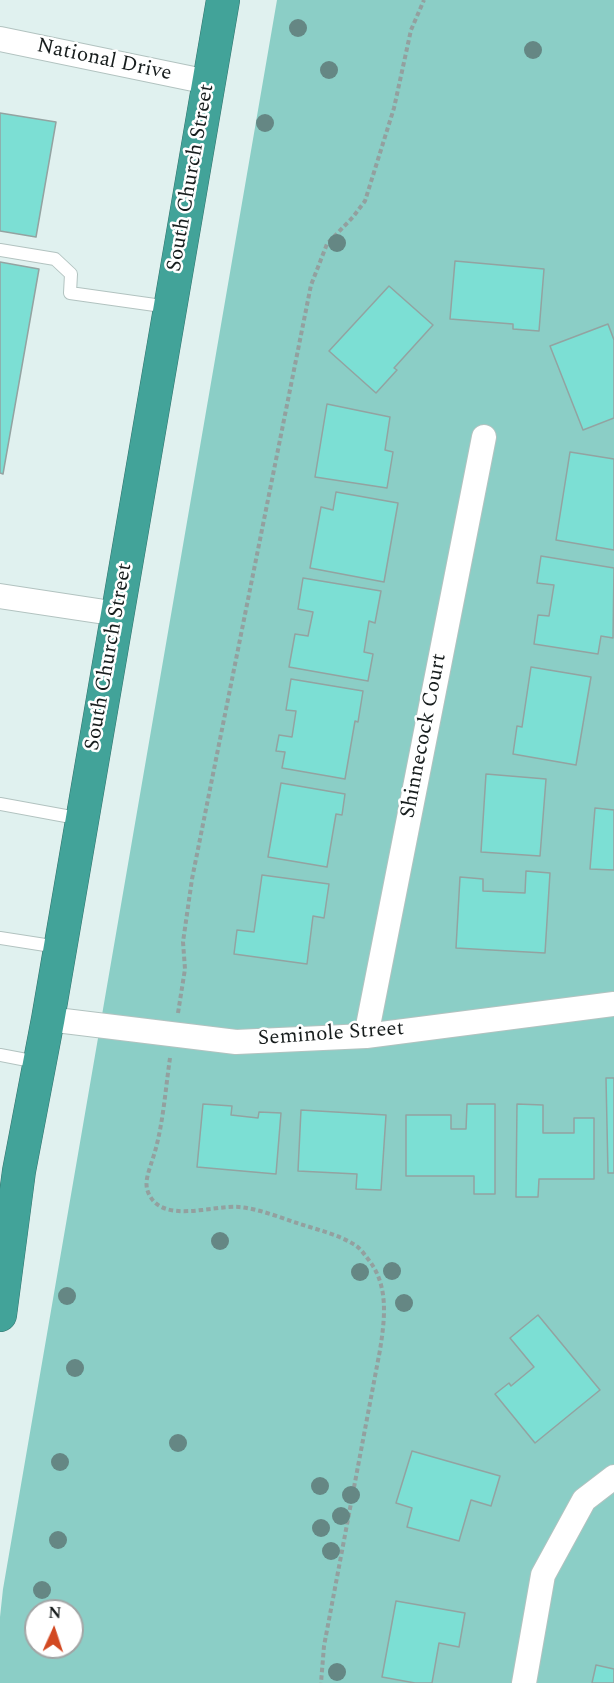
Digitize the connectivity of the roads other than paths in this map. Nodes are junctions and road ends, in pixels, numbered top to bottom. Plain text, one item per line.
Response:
1 (223, 0) edge
2 (0, 39) edge
3 (208, 82) junction
4 (0, 250) edge
5 (170, 308) junction
6 (484, 437) dead end
7 (0, 596) edge
8 (118, 614) junction
9 (0, 804) edge
10 (83, 819) junction
11 (0, 938) edge
12 (61, 947) junction
13 (614, 1004) edge
14 (48, 1019) junction
15 (366, 1036) junction
16 (0, 1055) edge
17 (40, 1062) junction
18 (9, 1183) edge
19 (0, 1309) edge
20 (614, 1477) edge
21 (524, 1683) edge

1 - 3 highway, South Church Street
2 - 3 street, National Drive
3 - 5 highway, South Church Street
4 - 5 lane
5 - 8 highway, South Church Street
6 - 15 street, Shinnecock Court
7 - 8 street
8 - 10 highway, South Church Street
9 - 10 lane
10 - 12 highway, South Church Street
11 - 12 lane
12 - 14 highway, South Church Street
13 - 15 street, Seminole Street
14 - 15 street, Seminole Street
14 - 17 highway, South Church Street
16 - 17 lane
17 - 18 highway, South Church Street
18 - 19 highway, South Church Street
20 - 21 street

